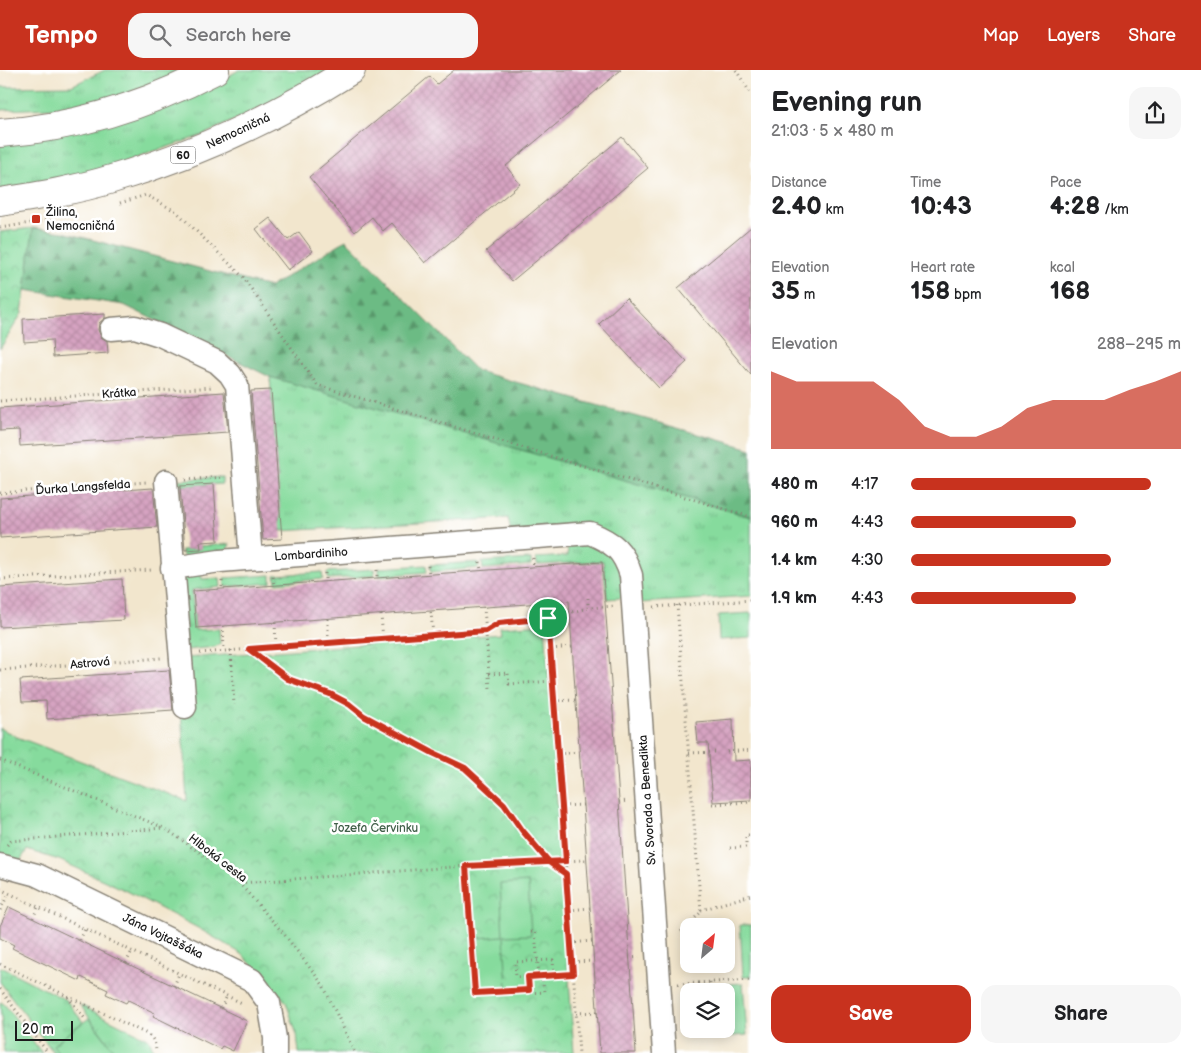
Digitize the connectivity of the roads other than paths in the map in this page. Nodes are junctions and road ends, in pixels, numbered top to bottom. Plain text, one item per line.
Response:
1 (215, 70) edge
2 (352, 70) edge
3 (0, 133) edge
4 (0, 202) edge
5 (110, 329) dead end
6 (166, 481) road end
7 (619, 550) joint
8 (251, 558) junction
9 (172, 568) junction
10 (185, 708) dead end
11 (3, 855) edge
12 (275, 1053) edge
13 (664, 1053) edge

1 - 3 main road
2 - 4 main road, Nemocničná / 60
5 - 8 street
6 - 9 street
7 - 8 street, Lombardiniho
7 - 13 street, Sv. Svorada a Benedikta
8 - 9 street, Lombardiniho
9 - 10 street
11 - 12 street, Jána Vojtaššáka

